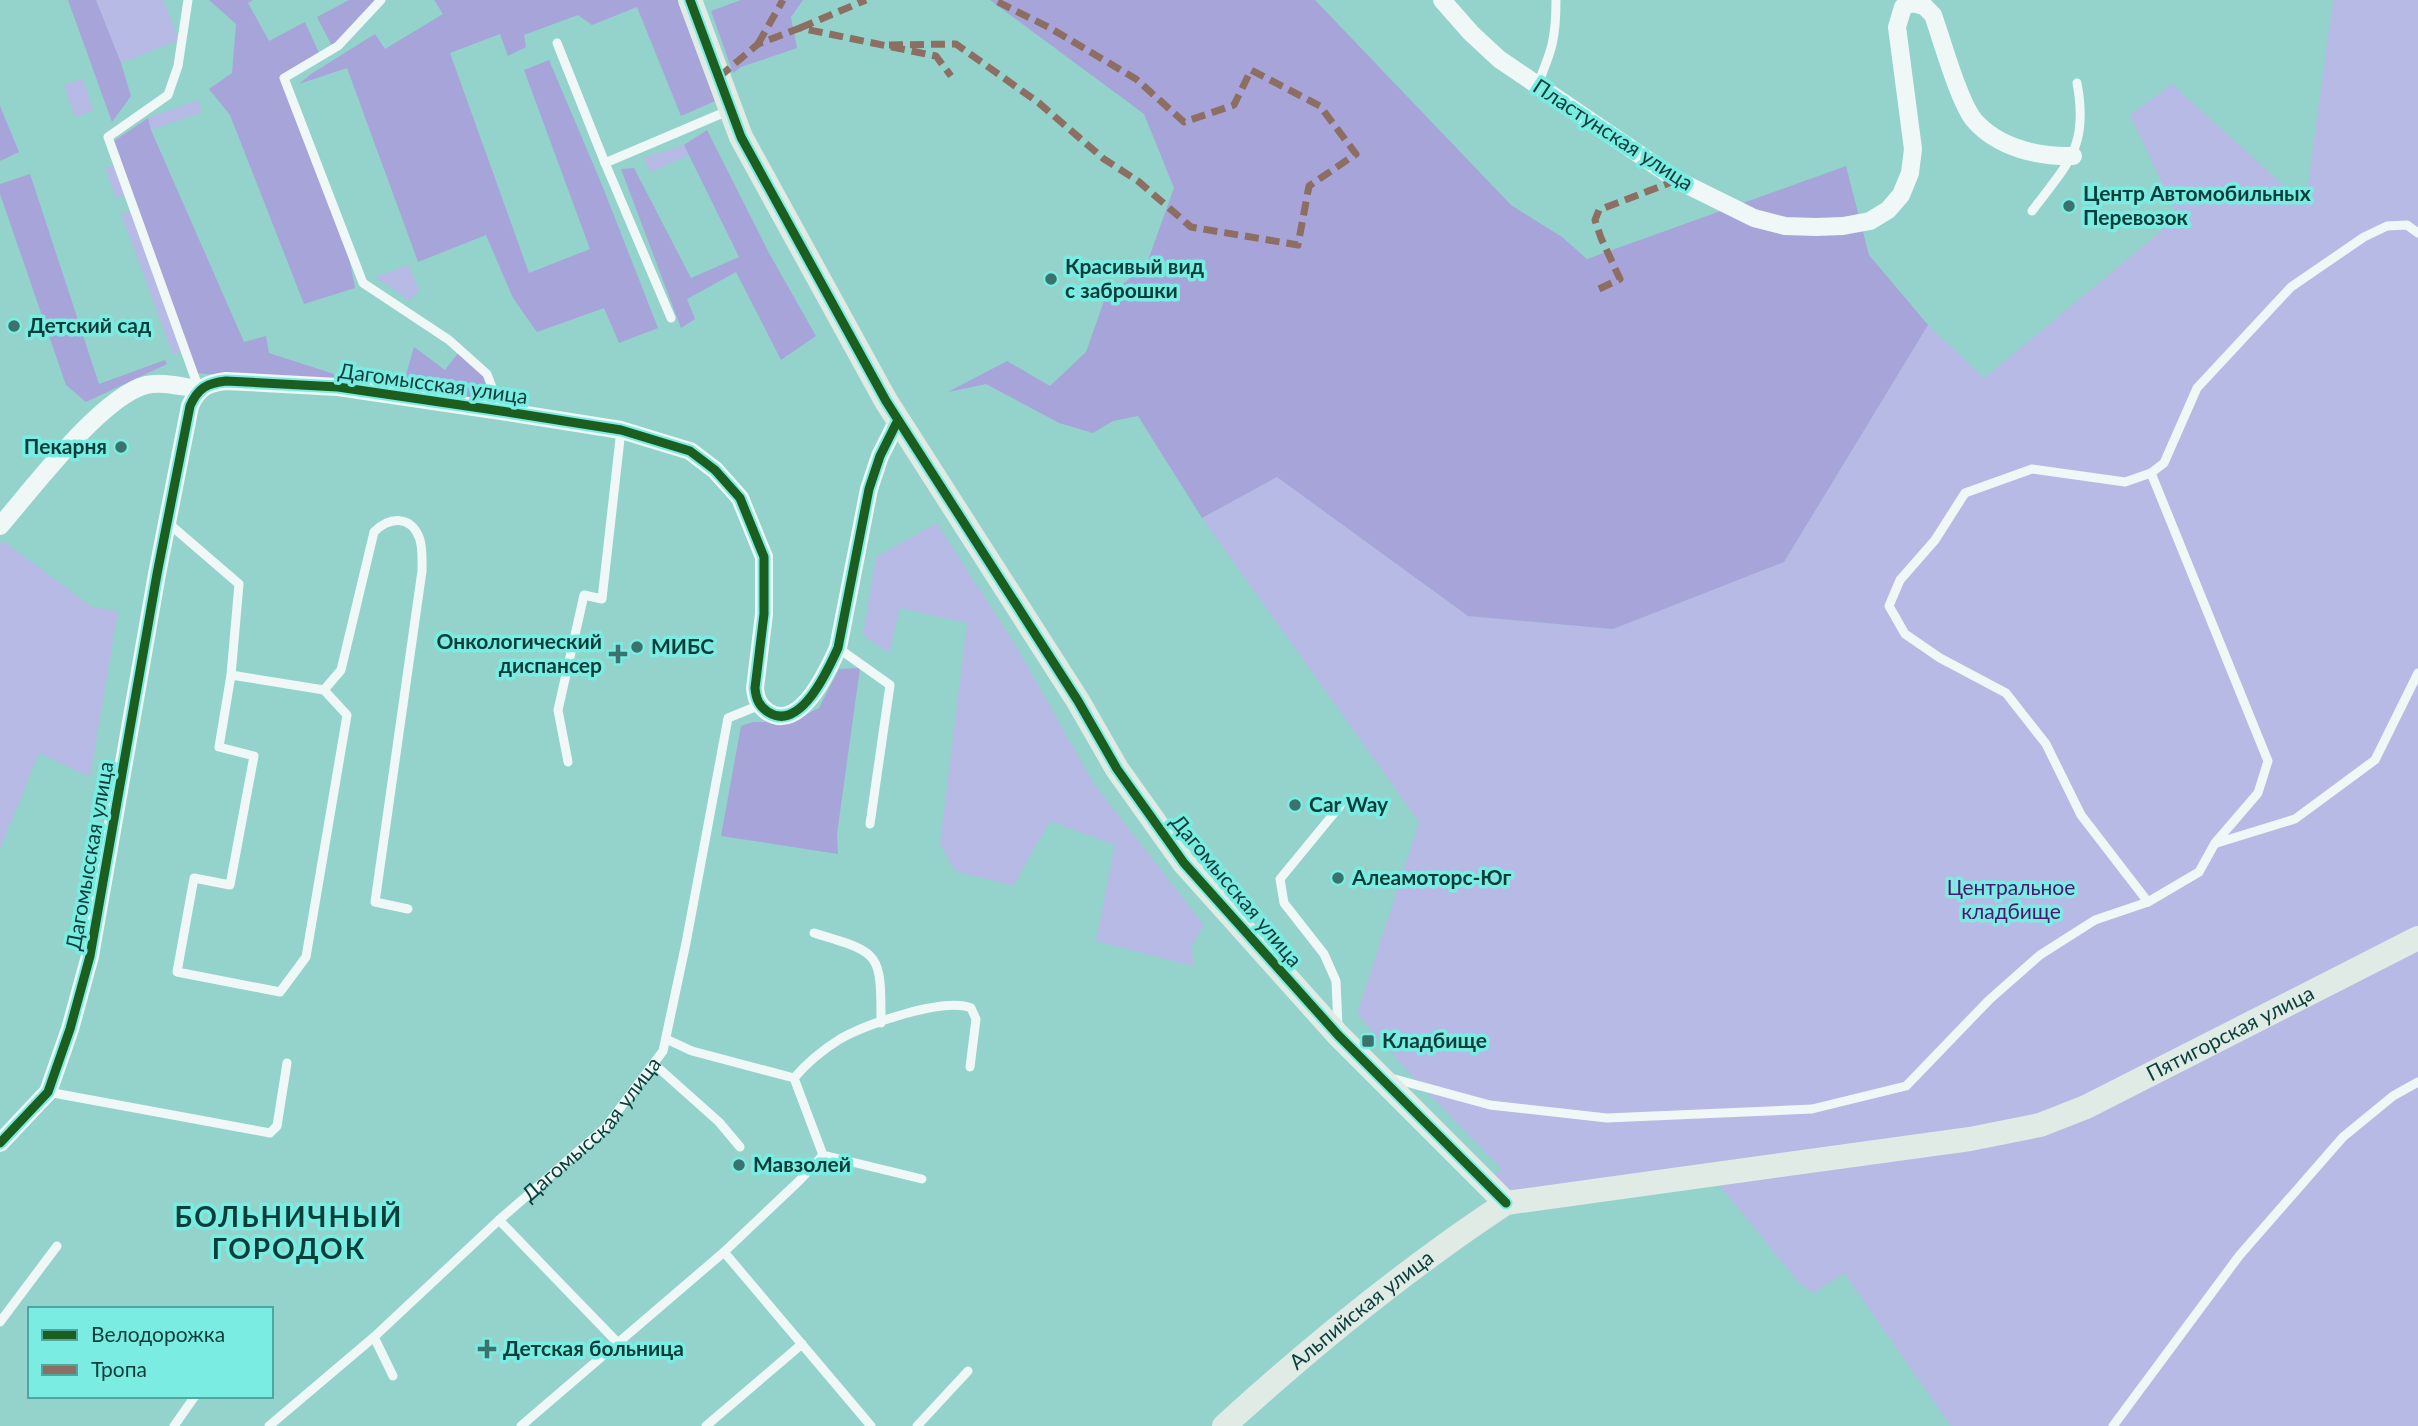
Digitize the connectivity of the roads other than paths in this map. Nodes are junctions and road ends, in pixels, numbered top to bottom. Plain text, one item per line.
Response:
1 (188, 0) edge
2 (381, 0) edge
3 (690, 0) edge
4 (1442, 0) edge
5 (1556, 0) edge
6 (1901, 4) edge
7 (557, 43) dead end
8 (2077, 82) dead end
9 (1537, 86) junction
10 (731, 109) junction
11 (2073, 156) junction
12 (605, 163) junction
13 (2032, 211) dead end
14 (2418, 233) edge
15 (671, 317) dead end
16 (199, 390) junction
17 (501, 411) junction
18 (897, 422) junction
19 (621, 430) junction
20 (2151, 473) junction
21 (167, 523) junction
22 (0, 526) edge
23 (838, 648) junction
24 (2418, 673) edge
25 (231, 675) junction
26 (324, 690) junction
27 (760, 705) junction
28 (568, 762) dead end
29 (1340, 806) dead end
30 (870, 824) dead end
31 (2215, 843) junction
32 (2148, 902) junction
33 (408, 909) dead end
34 (814, 933) dead end
35 (2418, 938) edge
36 (881, 1023) junction
37 (1338, 1035) junction
38 (666, 1039) junction
39 (287, 1063) dead end
40 (654, 1064) junction
41 (970, 1067) dead end
42 (1380, 1075) junction
43 (794, 1078) junction
44 (2418, 1082) edge
45 (48, 1092) junction
46 (0, 1143) edge
47 (740, 1147) dead end
48 (823, 1155) junction
49 (922, 1180) dead end
50 (1506, 1203) junction
51 (499, 1220) junction
52 (57, 1246) dead end
53 (724, 1252) junction
54 (0, 1322) edge
55 (374, 1337) junction
56 (617, 1342) junction
57 (802, 1344) junction
58 (968, 1371) dead end
59 (393, 1376) dead end
60 (194, 1398) edge
61 (174, 1426) edge
62 (269, 1426) edge
63 (521, 1426) edge
64 (706, 1426) edge
65 (871, 1426) edge
66 (917, 1426) edge
67 (1223, 1426) edge
68 (2113, 1426) edge

1 - 16 lane
2 - 17 lane, Дагомысская улица
3 - 10 street, Дагомысская улица
4 - 9 street, Пластунская улица
5 - 9 lane
6 - 9 street, Пластунская улица
6 - 11 street, Пластунская улица
7 - 12 lane
8 - 11 lane
10 - 12 lane
10 - 18 street, Дагомысская улица
11 - 13 lane
12 - 15 lane
14 - 20 lane
16 - 17 street, Дагомысская улица
16 - 21 street, Дагомысская улица
16 - 22 street
17 - 19 street, Дагомысская улица
18 - 23 street
18 - 37 street, Дагомысская улица
19 - 27 street, Дагомысская улица
19 - 28 lane
20 - 31 lane
20 - 32 lane
21 - 25 lane
21 - 45 street, Дагомысская улица
23 - 27 street
23 - 30 lane
24 - 31 lane
25 - 26 lane
25 - 26 lane
26 - 33 lane
27 - 38 lane, Дагомысская улица
29 - 37 lane
31 - 32 lane
32 - 42 lane
34 - 36 lane
35 - 50 street, Пятигорская улица
36 - 41 lane
36 - 43 lane
37 - 42 street, Дагомысская улица
38 - 40 lane, Дагомысская улица
38 - 43 lane
39 - 45 lane
40 - 47 lane
40 - 51 lane, Дагомысская улица
42 - 50 street, Дагомысская улица
43 - 48 lane
44 - 68 lane
45 - 46 street, Дагомысская улица
48 - 49 lane
48 - 53 lane
50 - 67 street, Альпийская улица
51 - 55 lane, Дагомысская улица
51 - 56 lane
52 - 54 lane
53 - 56 lane
53 - 57 lane
55 - 59 lane
55 - 62 lane, Дагомысская улица
56 - 63 lane
57 - 64 lane
57 - 65 lane
58 - 66 lane
60 - 61 lane

